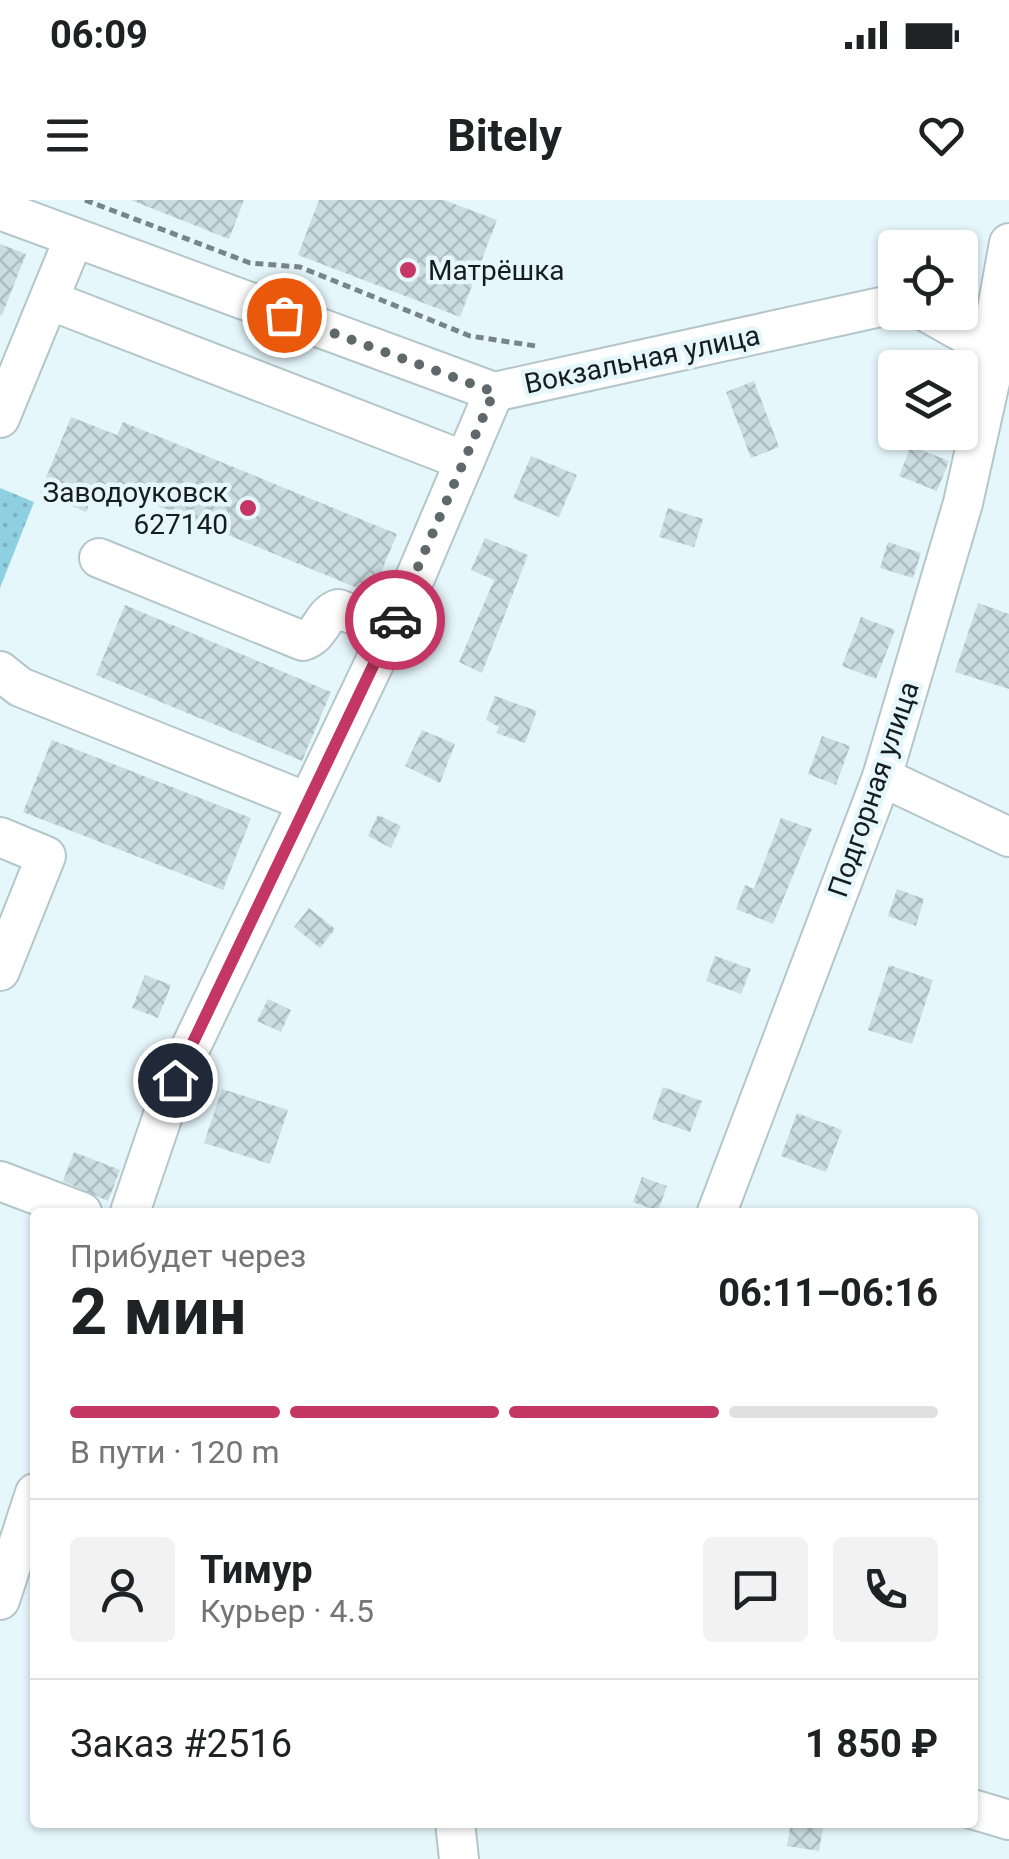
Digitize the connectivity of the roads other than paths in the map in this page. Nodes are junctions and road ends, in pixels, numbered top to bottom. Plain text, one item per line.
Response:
1 (0, 210) edge
2 (74, 238) junction
3 (1009, 243) edge
4 (48, 300) junction
5 (978, 306) edge
6 (1004, 310) edge
7 (878, 311) edge
8 (957, 330) edge
9 (998, 356) edge
10 (494, 392) junction
11 (0, 418) edge
12 (465, 461) junction
13 (98, 558) dead end
14 (390, 628) junction
15 (0, 671) edge
16 (882, 777) junction
17 (308, 802) junction
18 (0, 837) edge
19 (1009, 837) edge
20 (0, 972) edge
21 (0, 1182) edge
22 (71, 1208) edge
23 (131, 1208) edge
24 (719, 1208) edge
25 (23, 1518) edge
26 (0, 1600) edge
27 (978, 1811) edge
28 (1009, 1820) edge
29 (456, 1828) edge
30 (459, 1859) edge

1 - 2 street, Вокзальная улица
2 - 4 street
2 - 10 street, Вокзальная улица
3 - 6 street, Подгорная улица
4 - 11 street
4 - 12 street
5 - 6 street
6 - 9 street, Подгорная улица
7 - 10 street, Вокзальная улица
8 - 9 street
9 - 16 street, Подгорная улица
10 - 12 street
12 - 14 street
13 - 14 street
14 - 17 street
15 - 17 street
16 - 19 street
16 - 24 street, Подгорная улица
17 - 23 street
18 - 20 street
21 - 22 street
25 - 26 street
27 - 28 street
29 - 30 street

